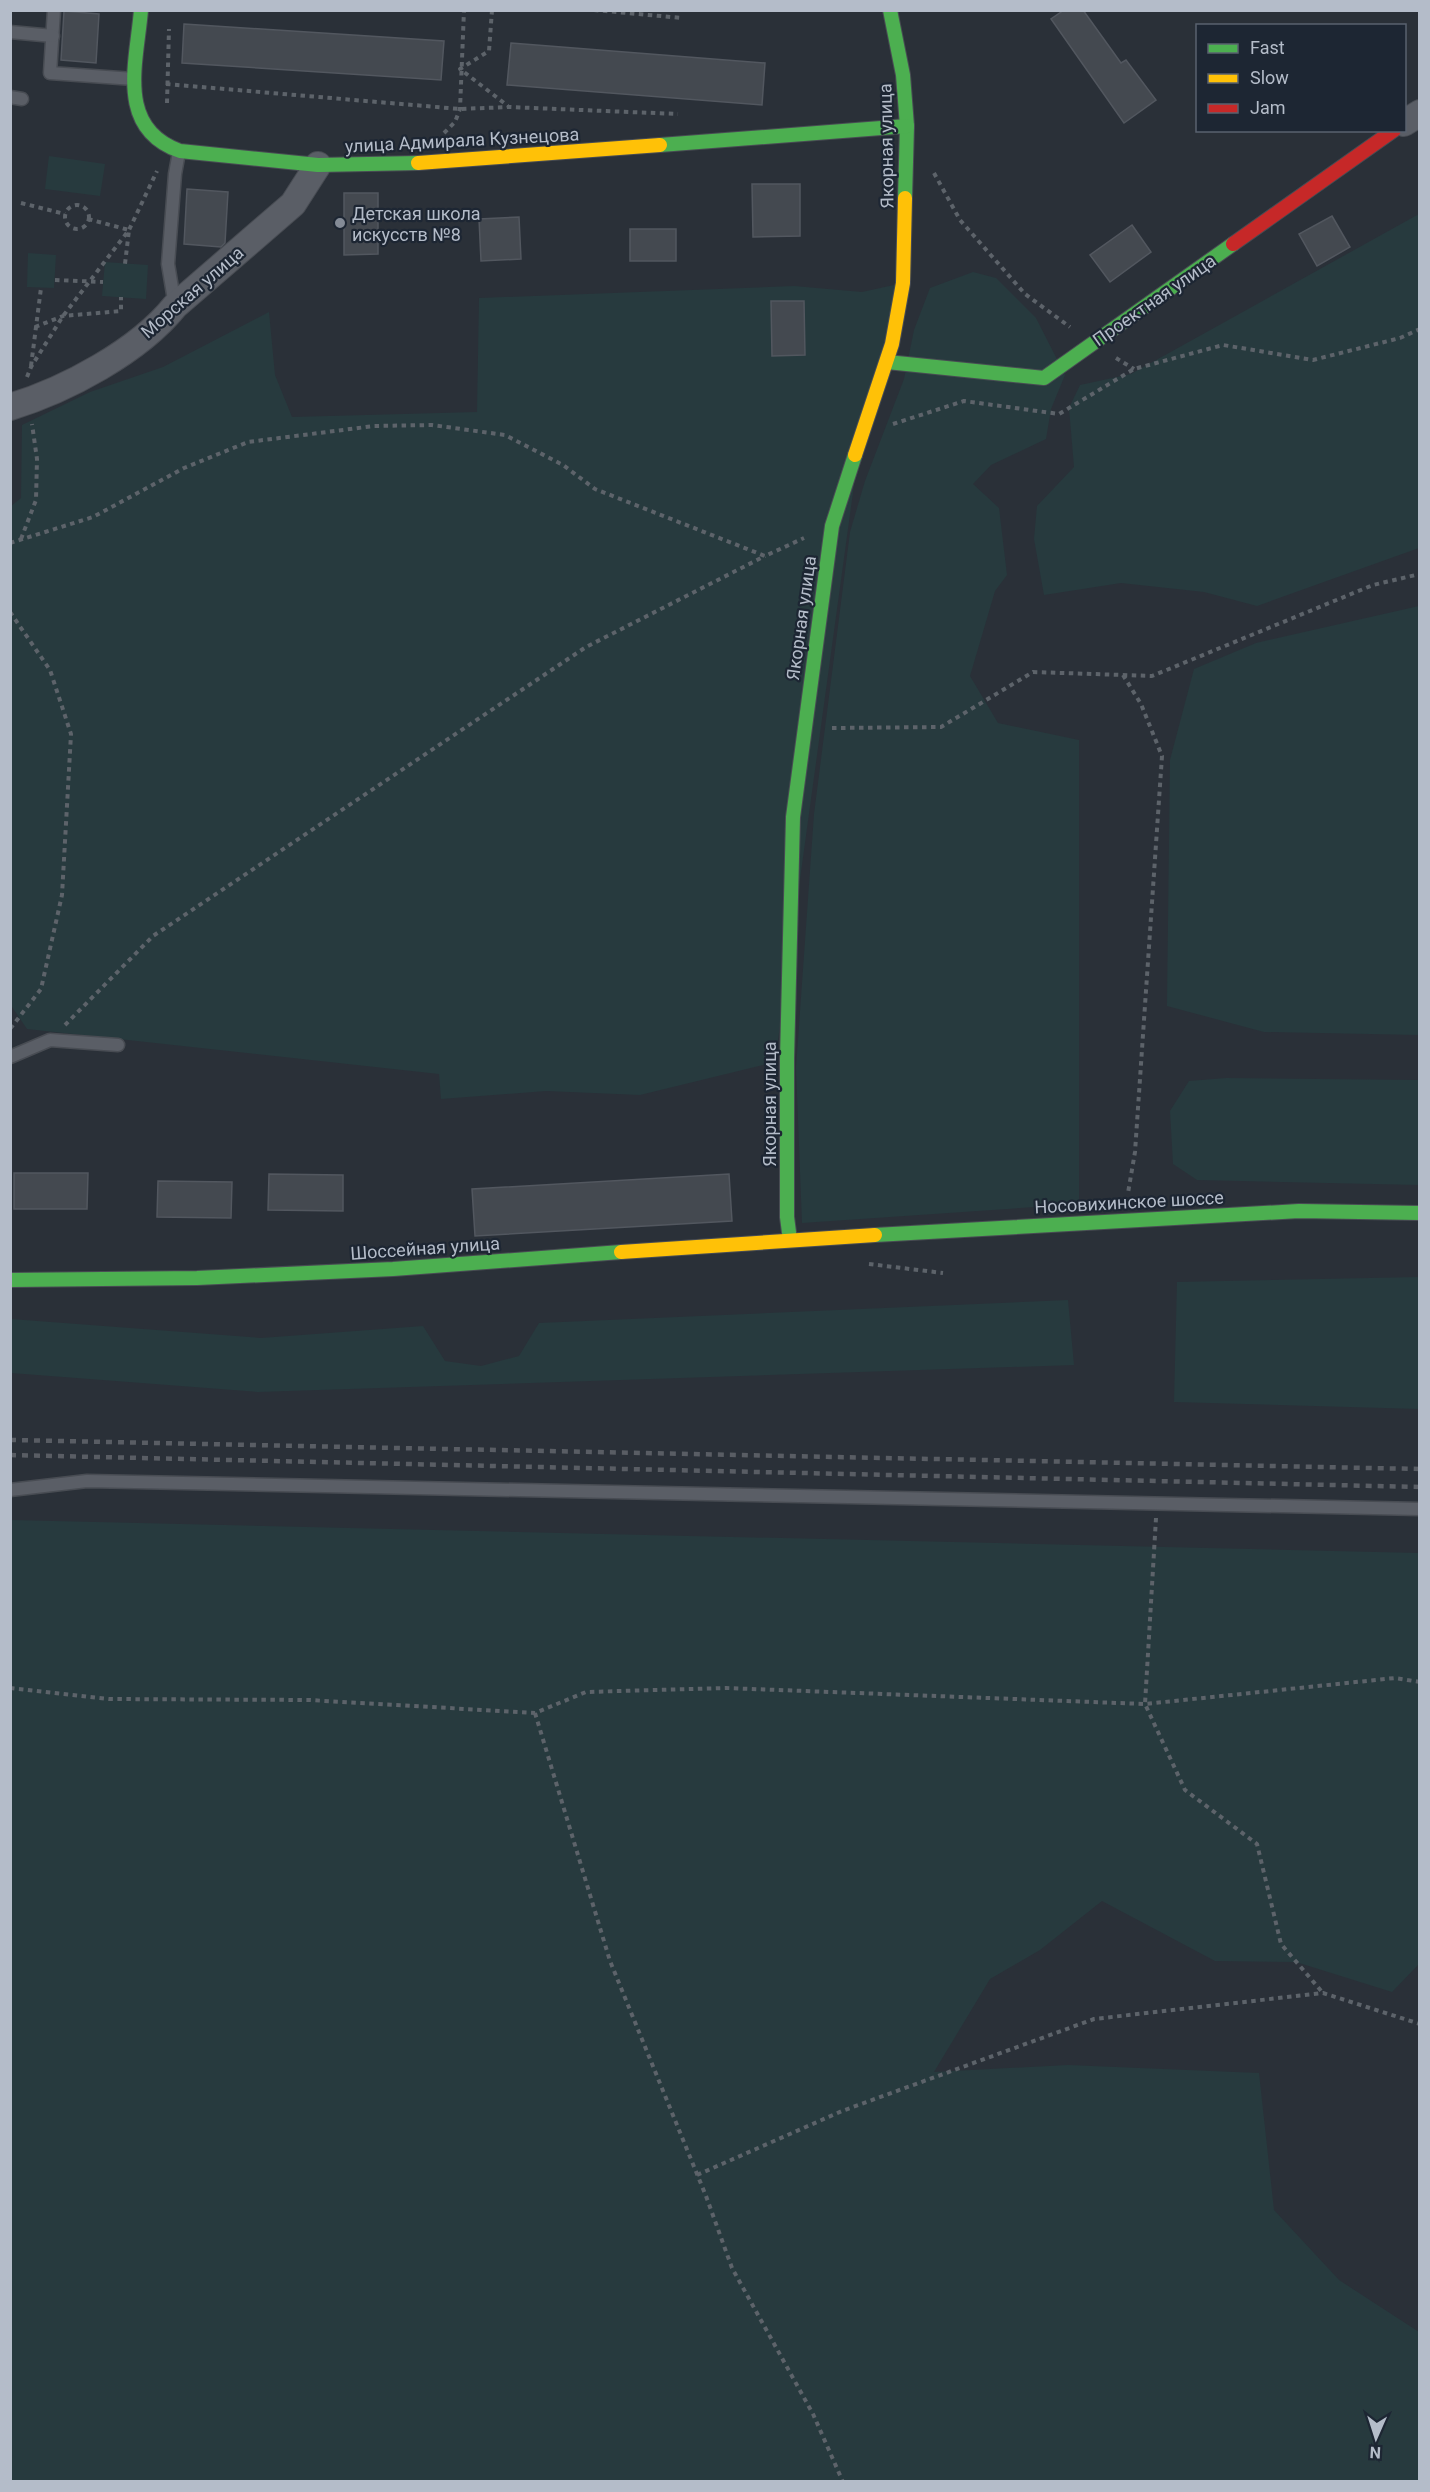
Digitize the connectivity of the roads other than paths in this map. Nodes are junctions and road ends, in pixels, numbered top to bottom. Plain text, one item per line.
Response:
1 (54, 10) edge
2 (141, 10) edge
3 (890, 10) edge
4 (10, 32) edge
5 (53, 36) junction
6 (135, 79) junction
7 (1419, 113) edge
8 (1406, 122) edge
9 (907, 126) junction
10 (1391, 132) edge
11 (174, 149) junction
12 (318, 165) junction
13 (175, 306) junction
14 (886, 362) junction
15 (19, 409) edge
16 (118, 1045) dead end
17 (10, 1057) edge
18 (1419, 1213) edge
19 (841, 1239) joint
20 (790, 1240) junction
21 (10, 1280) edge
22 (10, 1490) edge
23 (1419, 1509) edge

1 - 5 lane
2 - 6 street
3 - 9 street, Якорная улица
4 - 5 lane
5 - 6 lane
6 - 11 street
7 - 8 street
9 - 12 street, улица Адмирала Кузнецова
9 - 14 street, Якорная улица
10 - 14 street, Проектная улица
11 - 12 street, улица Адмирала Кузнецова
11 - 13 lane
12 - 13 street, Морская улица
13 - 15 street, Морская улица
14 - 20 street, Якорная улица
16 - 17 lane
18 - 19 street, Носовихинское шоссе
19 - 20 street, Шоссейная улица
20 - 21 street, Шоссейная улица
22 - 23 lane

